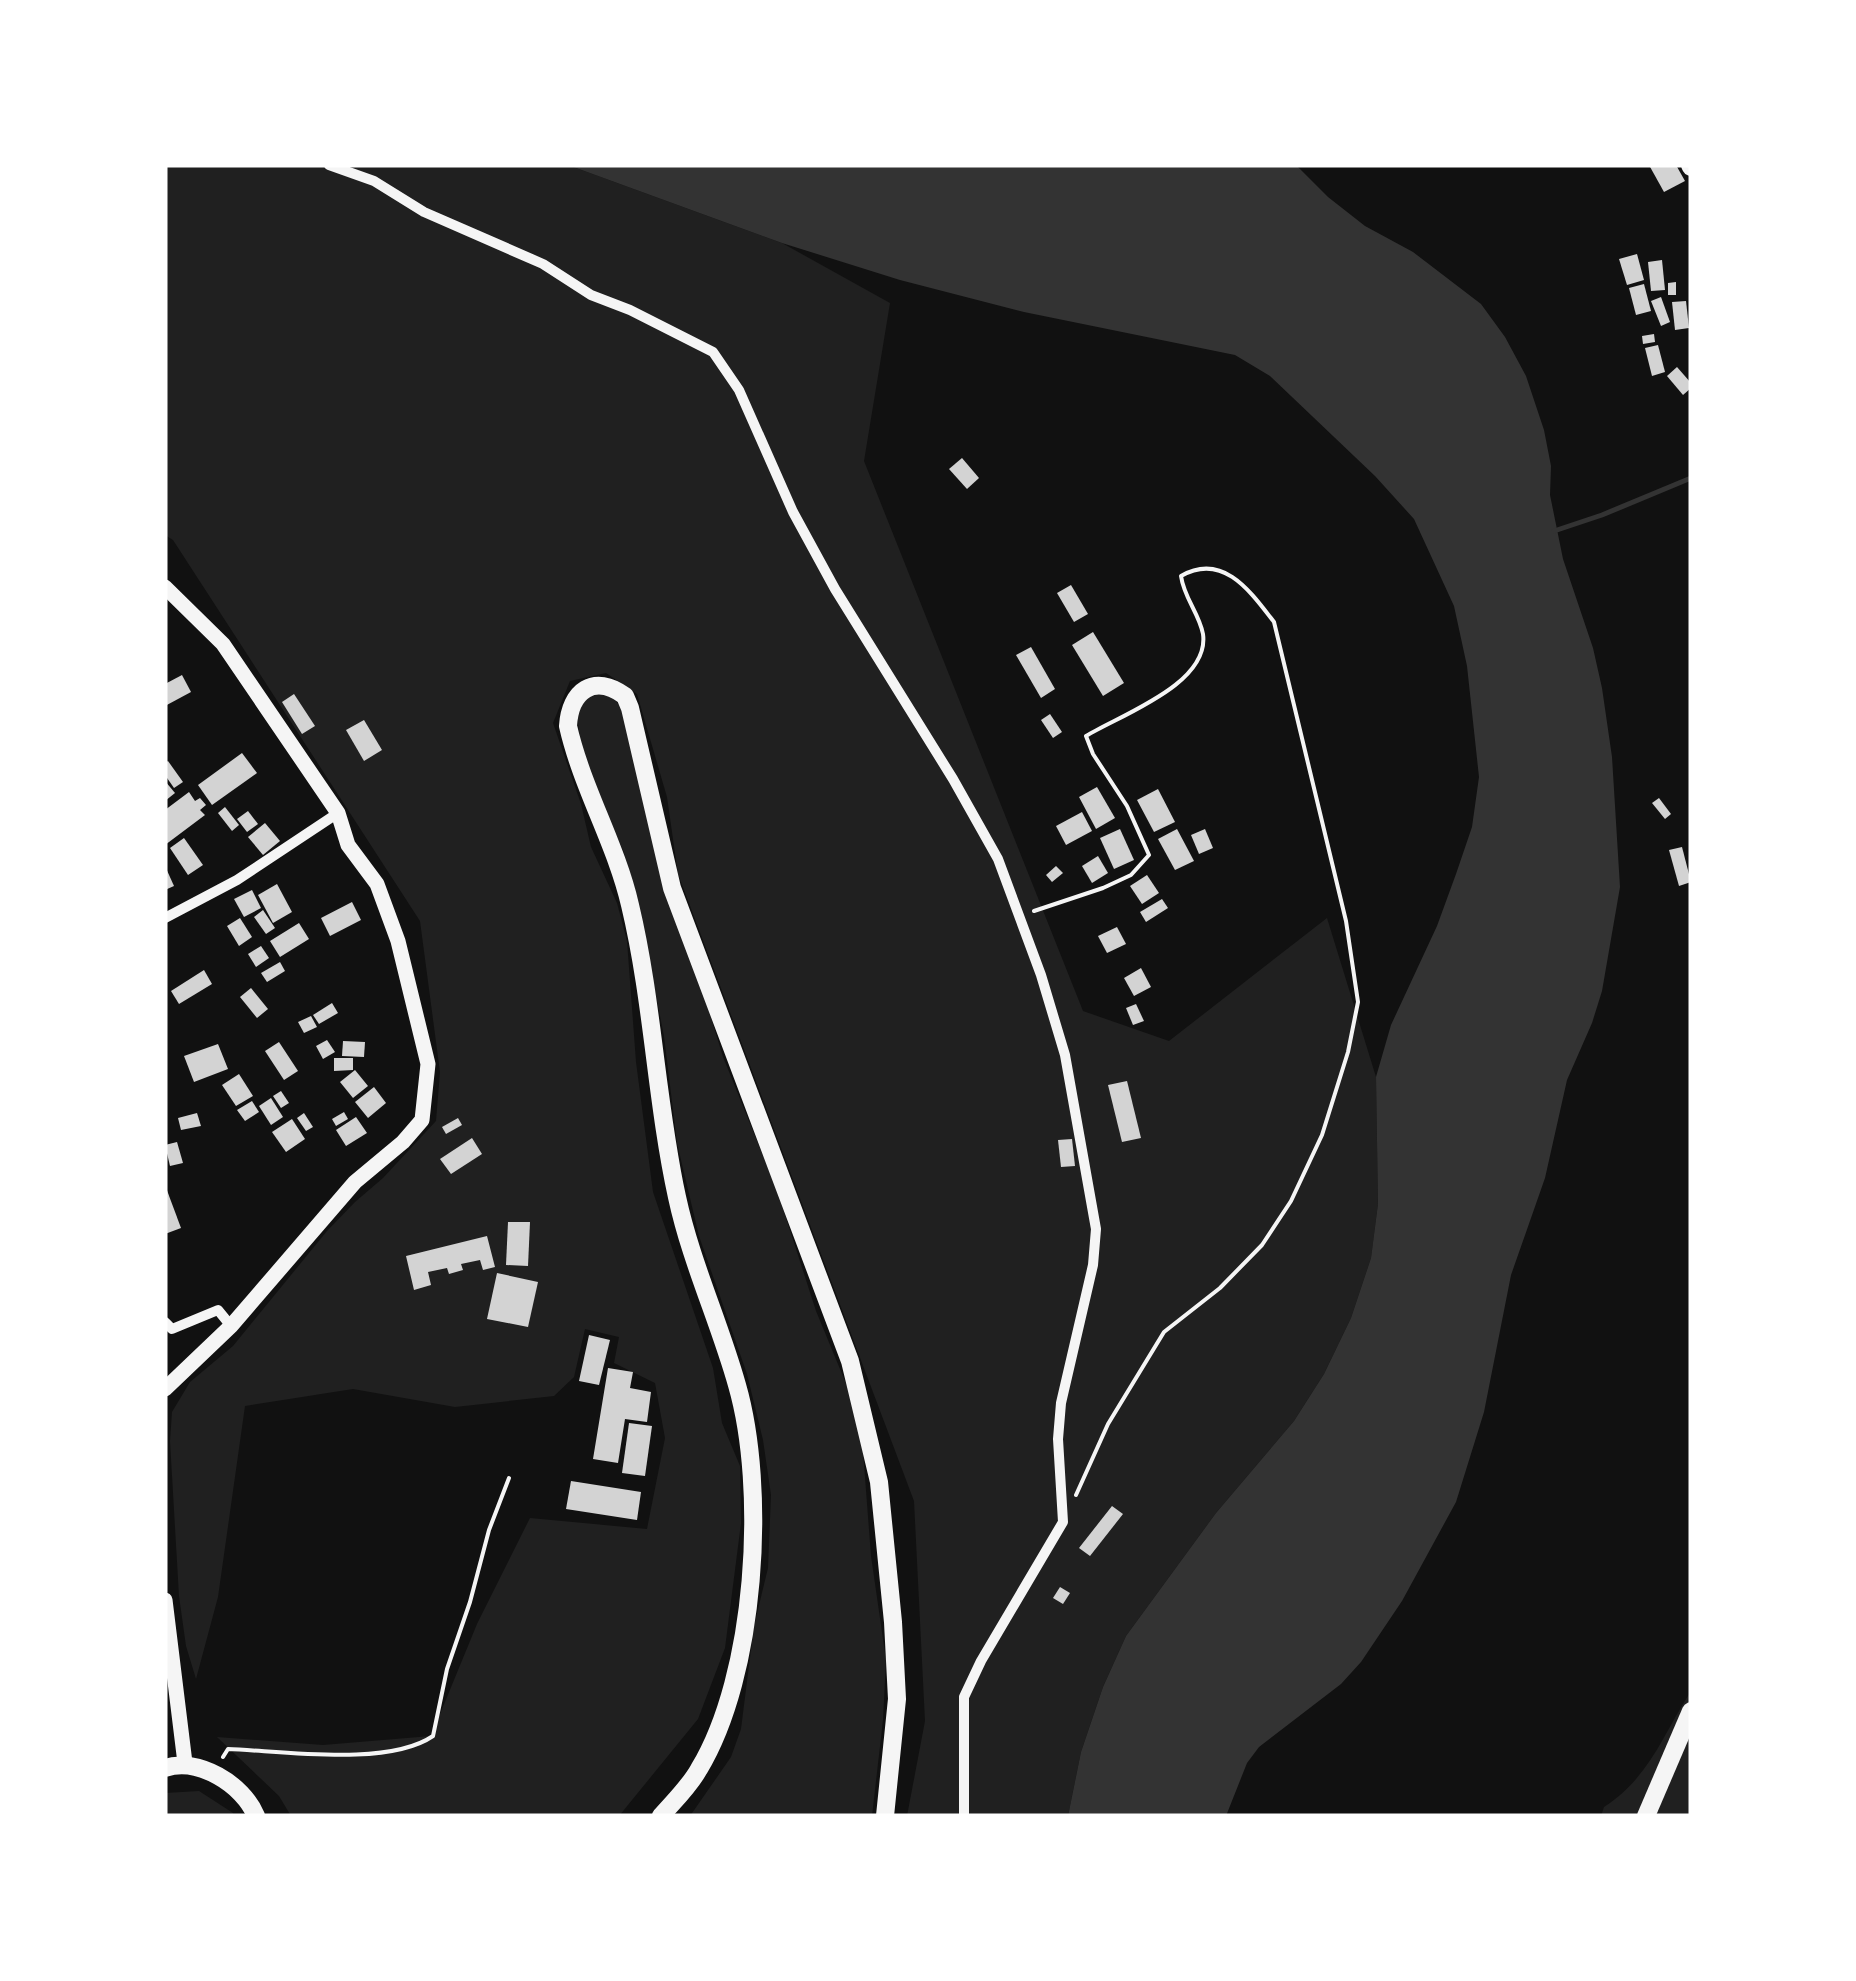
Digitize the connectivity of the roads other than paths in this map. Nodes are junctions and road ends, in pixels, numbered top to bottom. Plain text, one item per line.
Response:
1 (328, 165) edge
2 (165, 587) edge
3 (338, 813) junction
4 (165, 918) edge
5 (165, 1322) edge
6 (231, 1326) junction
7 (165, 1389) edge
8 (165, 1600) edge
9 (1691, 1712) edge
10 (185, 1763) junction
11 (165, 1768) edge
12 (256, 1816) edge
13 (661, 1816) edge
14 (885, 1816) edge
15 (964, 1816) edge
16 (1646, 1816) edge

1 - 15 street
2 - 3 main road
3 - 4 street
3 - 6 main road
5 - 6 street
6 - 7 main road
8 - 10 main road
9 - 16 main road
10 - 11 main road
10 - 12 main road
13 - 14 main road

